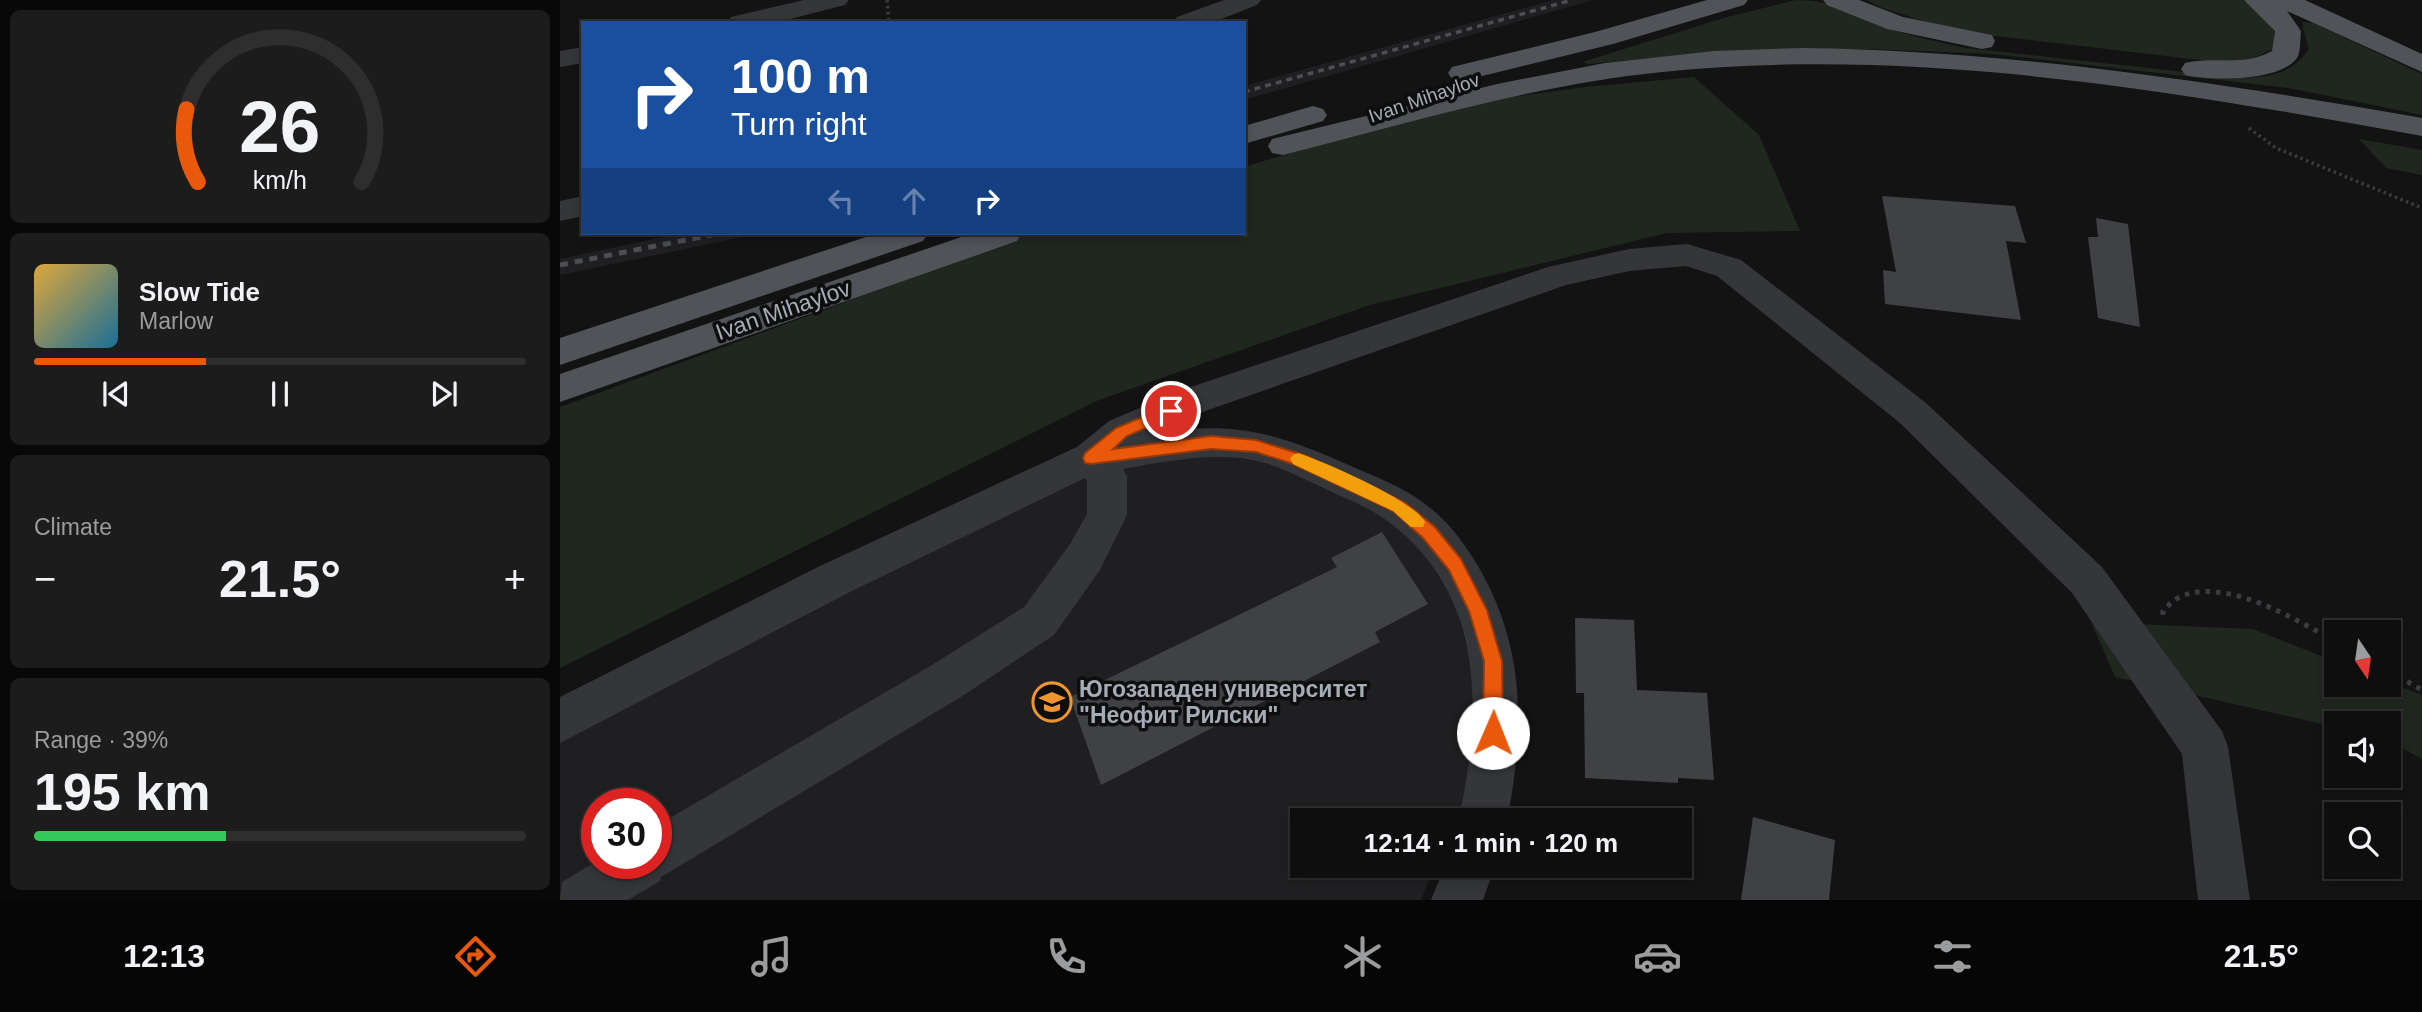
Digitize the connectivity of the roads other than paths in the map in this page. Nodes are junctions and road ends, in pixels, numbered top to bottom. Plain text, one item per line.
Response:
1 (836, 0) edge
2 (1248, 0) edge
3 (1735, 0) edge
4 (1836, 0) edge
5 (2256, 0) edge
6 (2284, 0) edge
7 (780, 8) edge
8 (745, 21) edge
9 (1191, 21) edge
10 (1604, 38) junction
11 (581, 55) edge
12 (560, 59) edge
13 (2422, 64) edge
14 (2422, 127) edge
15 (1246, 134) edge
16 (1283, 146) junction
17 (1246, 157) edge
18 (581, 206) edge
19 (560, 211) edge
20 (906, 235) edge
21 (1000, 235) edge
22 (560, 352) edge
23 (560, 388) edge
24 (1091, 458) junction
25 (560, 721) edge
26 (1485, 808) edge
27 (672, 844) edge
28 (1465, 878) edge
29 (615, 879) edge
30 (580, 900) edge
31 (1457, 900) edge
32 (2224, 900) edge

1 - 7 street
2 - 9 street
3 - 10 main road, Ivan Mihaylov
4 - 5 main road
6 - 13 main road
7 - 8 street
10 - 15 main road, Ivan Mihaylov
10 - 16 main road, Ivan Mihaylov
11 - 12 street
14 - 16 main road
16 - 17 main road, Ivan Mihaylov
18 - 19 street
20 - 22 main road, Ivan Mihaylov
21 - 23 main road, Ivan Mihaylov
24 - 25 street
24 - 26 street
24 - 27 street
24 - 32 street
28 - 31 street
29 - 30 street

